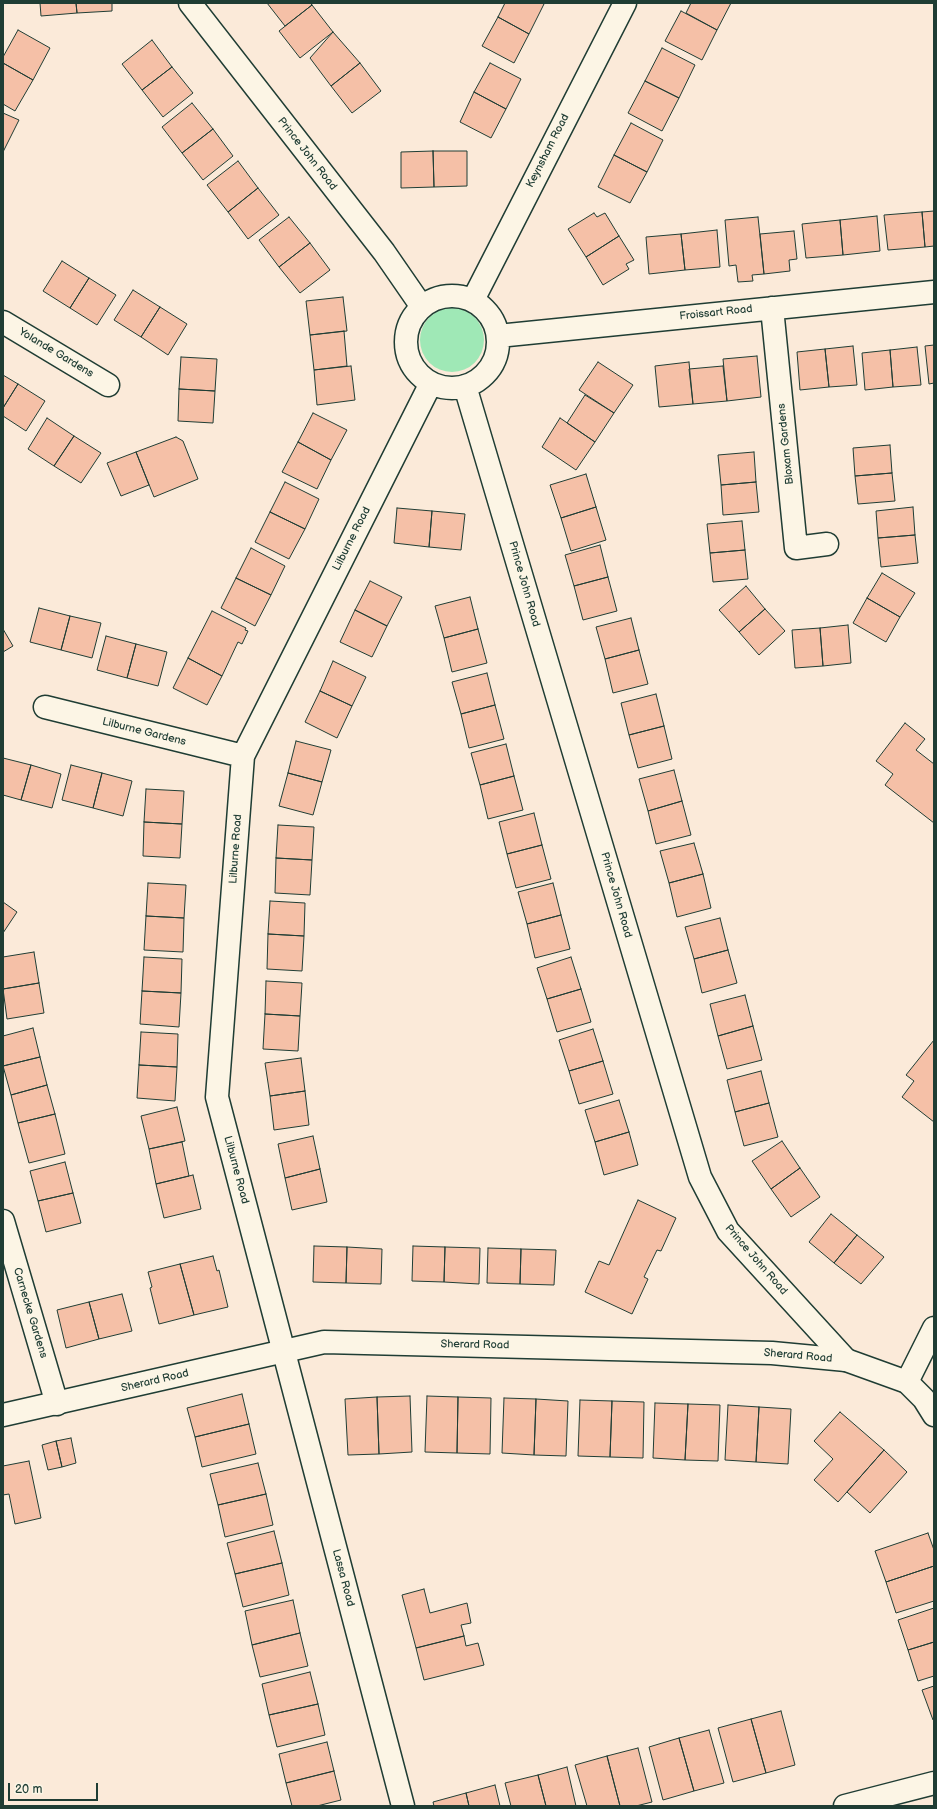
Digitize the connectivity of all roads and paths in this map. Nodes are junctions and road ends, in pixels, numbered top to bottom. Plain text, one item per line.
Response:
1 (190, 3) edge
2 (625, 3) edge
3 (934, 292) edge
4 (473, 300) junction
5 (422, 306) junction
6 (772, 308) junction
7 (3, 322) edge
8 (498, 336) junction
9 (431, 383) junction
10 (108, 385) dead end
11 (465, 386) junction
12 (827, 544) dead end
13 (45, 707) dead end
14 (243, 756) junction
15 (3, 1221) edge
16 (934, 1328) edge
17 (283, 1351) junction
18 (846, 1360) junction
19 (907, 1382) junction
20 (57, 1404) junction
21 (934, 1415) edge
22 (3, 1416) edge
23 (934, 1783) edge
24 (403, 1806) edge
25 (845, 1806) edge

1 - 5 street, Prince John Road
2 - 4 street, Keynsham Road
3 - 6 street, Froissart Road
4 - 5 street
4 - 8 street
5 - 9 street
6 - 8 street, Froissart Road
6 - 12 street, Bloxam Gardens
7 - 10 street, Yolande Gardens
8 - 11 street
9 - 11 street
9 - 14 street, Lilburne Road
11 - 18 street, Prince John Road
13 - 14 street, Lilburne Gardens
14 - 17 street, Lilburne Road
15 - 20 street, Carnecke Gardens
16 - 19 street
17 - 18 street, Sherard Road
17 - 20 street, Sherard Road
17 - 24 street, Lassa Road
18 - 19 street, Sherard Road
19 - 21 street, Sherard Road
20 - 22 street, Sherard Road
23 - 25 street

